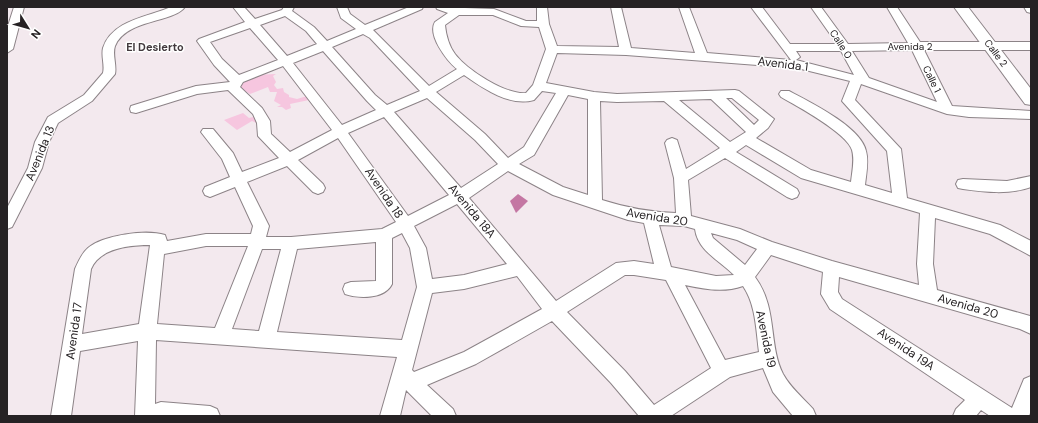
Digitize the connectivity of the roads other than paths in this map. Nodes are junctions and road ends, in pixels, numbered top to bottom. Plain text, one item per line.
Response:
1 (19, 7) edge
2 (180, 7) edge
3 (238, 7) edge
4 (342, 7) edge
5 (384, 7) edge
6 (418, 7) edge
7 (441, 7) edge
8 (542, 7) edge
9 (616, 7) edge
10 (684, 7) edge
11 (756, 7) edge
12 (816, 7) edge
13 (892, 7) edge
14 (961, 7) edge
15 (1029, 7) edge
16 (288, 10) edge
17 (1031, 10) edge
18 (457, 12) junction
19 (400, 15) junction
20 (252, 24) junction
21 (543, 24) junction
22 (364, 29) junction
23 (324, 46) junction
24 (844, 46) junction
25 (916, 46) junction
26 (991, 46) junction
27 (1031, 46) edge
28 (788, 48) junction
29 (7, 49) edge
30 (552, 49) junction
31 (626, 51) junction
32 (702, 56) junction
33 (285, 61) junction
34 (797, 64) junction
35 (464, 70) junction
36 (860, 80) junction
37 (234, 83) junction
38 (538, 86) junction
39 (564, 91) junction
40 (428, 92) junction
41 (713, 94) junction
42 (785, 94) dead end
43 (665, 95) junction
44 (594, 96) junction
45 (1031, 100) edge
46 (136, 109) dead end
47 (947, 110) junction
48 (386, 111) junction
49 (1031, 115) edge
50 (208, 132) dead end
51 (340, 132) junction
52 (750, 135) junction
53 (672, 143) dead end
54 (728, 150) junction
55 (289, 159) junction
56 (506, 164) junction
57 (681, 178) junction
58 (239, 179) junction
59 (1031, 181) edge
60 (963, 184) dead end
61 (318, 188) dead end
62 (857, 189) junction
63 (210, 191) dead end
64 (792, 193) dead end
65 (460, 196) junction
66 (900, 202) junction
67 (595, 203) junction
68 (928, 210) junction
69 (650, 218) junction
70 (684, 220) junction
71 (7, 223) edge
72 (702, 224) junction
73 (406, 225) junction
74 (384, 235) junction
75 (257, 243) junction
76 (291, 243) junction
77 (768, 247) junction
78 (157, 249) junction
79 (1031, 249) edge
80 (520, 268) junction
81 (832, 268) junction
82 (668, 274) junction
83 (745, 275) junction
84 (425, 287) junction
85 (351, 289) dead end
86 (930, 295) junction
87 (554, 311) junction
88 (1031, 326) edge
89 (147, 331) junction
90 (220, 337) junction
91 (266, 339) junction
92 (73, 344) junction
93 (407, 349) junction
94 (769, 358) junction
95 (726, 369) junction
96 (407, 378) junction
97 (1031, 385) edge
98 (979, 399) junction
99 (61, 416) edge
100 (147, 416) edge
101 (210, 416) edge
102 (390, 416) edge
103 (446, 416) edge
104 (653, 416) edge
105 (806, 416) edge
106 (963, 416) edge
107 (1007, 416) edge
108 (1019, 416) edge

1 - 29 street
2 - 71 street, Avenida 13
3 - 20 street, Avenida 18
4 - 22 street, Avenida 20
5 - 19 street
6 - 19 street
7 - 18 street
8 - 21 street
9 - 31 street
10 - 32 street
11 - 28 street
12 - 24 street, Calle 0
13 - 25 street, Calle 1
14 - 26 main road, Calle 2
15 - 17 street
16 - 20 street
16 - 23 street, Avenida 18A
18 - 21 street
18 - 35 street
19 - 22 street
20 - 33 street, Avenida 18
20 - 37 street
21 - 30 street
22 - 23 street
22 - 40 street, Avenida 20
23 - 33 street
23 - 48 street, Avenida 18A
24 - 25 street, Avenida 2
24 - 28 street, Avenida 2
24 - 36 street, Calle 0
25 - 26 street, Avenida 2
25 - 47 street, Calle 1
26 - 27 street, Avenida 2
26 - 45 main road, Calle 2
28 - 34 street
30 - 31 street, Avenida 1
30 - 38 street
31 - 32 street, Avenida 1
32 - 34 street, Avenida 1
33 - 37 street
33 - 51 street, Avenida 18
34 - 36 street, Avenida 1
35 - 38 street
35 - 40 street
36 - 47 street, Avenida 1
36 - 66 street
37 - 46 street
37 - 55 street
38 - 39 street
39 - 44 street
39 - 56 street
40 - 48 street
40 - 56 street, Avenida 20
41 - 43 street
41 - 52 street
41 - 52 street
42 - 62 street
43 - 44 street
43 - 54 street
44 - 67 street
47 - 49 street, Avenida 1
48 - 51 street
48 - 65 street, Avenida 18A
50 - 58 street
51 - 55 street
51 - 73 street, Avenida 18
52 - 54 street
52 - 62 street
53 - 57 street
54 - 57 street
54 - 64 street
55 - 58 street
55 - 61 street
56 - 65 street
56 - 67 street, Avenida 20
57 - 70 street
58 - 63 street
58 - 75 street
59 - 60 street
62 - 66 street
65 - 73 street
65 - 80 street, Avenida 18A
66 - 68 street
67 - 69 street, Avenida 20
68 - 79 street
68 - 86 street
69 - 70 street, Avenida 20
69 - 82 street
70 - 72 street, Avenida 20
72 - 77 street, Avenida 20
72 - 83 street, Avenida 19
73 - 74 street
73 - 84 street, Avenida 18
74 - 76 street
74 - 85 street
75 - 76 street
75 - 78 street
75 - 90 street
76 - 91 street
77 - 81 street, Avenida 20
77 - 83 street
78 - 89 street
78 - 92 street, Avenida 17
80 - 84 street
80 - 87 street, Avenida 18A
81 - 86 street, Avenida 20
81 - 98 street, Avenida 19A
82 - 83 street
82 - 87 street
82 - 95 street
83 - 94 street, Avenida 19
84 - 93 street, Avenida 18
86 - 88 street, Avenida 20
87 - 96 street
87 - 104 street, Avenida 18A
89 - 90 street
89 - 92 street
89 - 100 street
90 - 91 street
91 - 93 street
92 - 99 street, Avenida 17
93 - 96 street, Avenida 18
94 - 95 street
94 - 105 street, Avenida 19
95 - 104 street
96 - 102 street, Avenida 18
96 - 103 street
97 - 108 street
98 - 106 street
98 - 107 street, Avenida 19A
100 - 101 street

